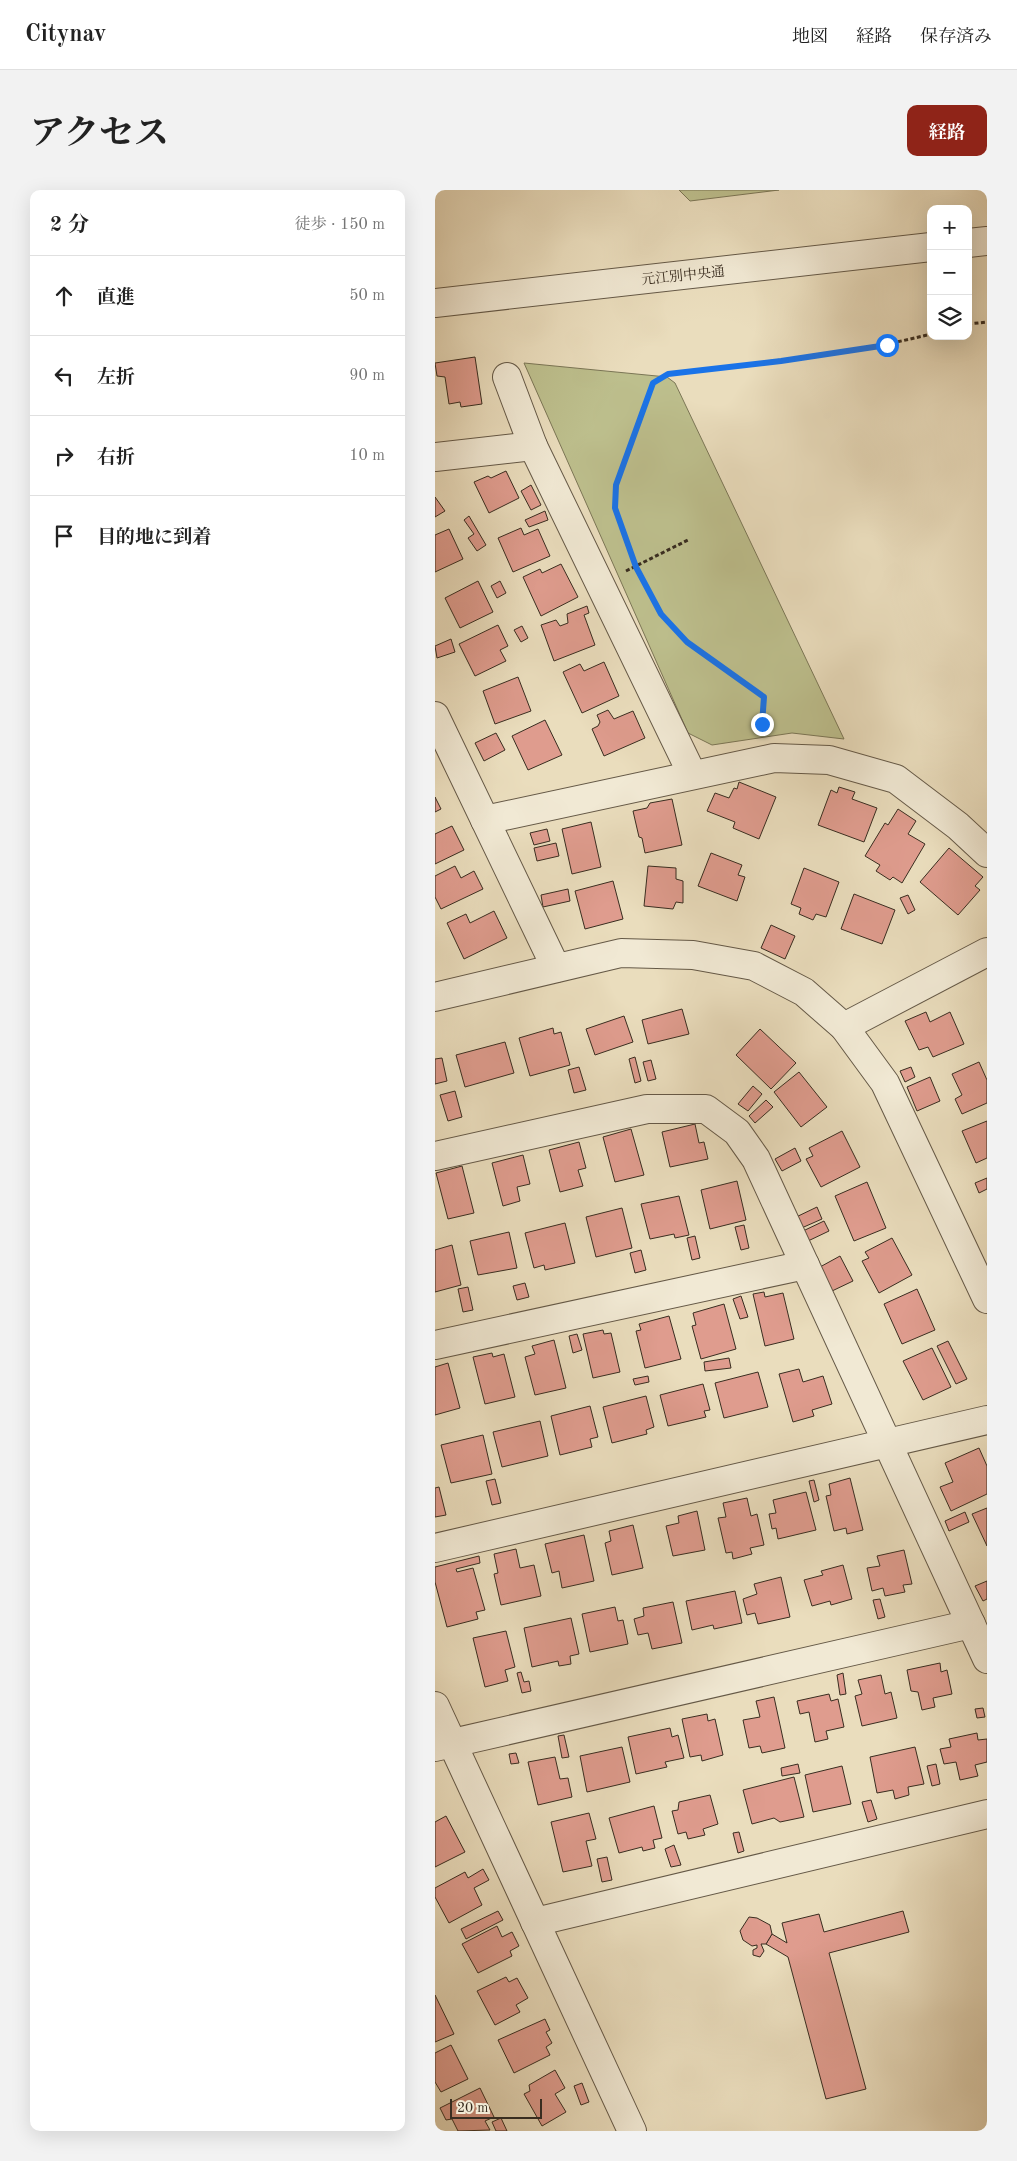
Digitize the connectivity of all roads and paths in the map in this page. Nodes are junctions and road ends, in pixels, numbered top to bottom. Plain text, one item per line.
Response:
1 (987, 241) edge
2 (972, 243) edge
3 (927, 247) edge
4 (435, 303) edge
5 (987, 322) edge
6 (972, 324) edge
7 (927, 335) edge
8 (507, 377) dead end
9 (533, 446) junction
10 (435, 457) edge
11 (688, 540) dead end
12 (636, 567) junction
13 (435, 716) edge
14 (763, 733) dead end
15 (692, 774) junction
16 (485, 820) junction
17 (987, 853) edge
18 (987, 952) edge
19 (556, 968) junction
20 (435, 997) edge
21 (844, 1028) junction
22 (435, 1156) edge
23 (805, 1265) junction
24 (987, 1299) edge
25 (435, 1345) edge
26 (987, 1420) edge
27 (887, 1444) junction
28 (435, 1548) edge
29 (971, 1624) junction
30 (987, 1659) edge
31 (435, 1706) edge
32 (444, 1745) edge
33 (987, 1814) edge
34 (535, 1922) junction
35 (631, 2131) edge

1 - 2 street
3 - 4 street, 元江別中央通
5 - 6 path
7 - 12 path
8 - 9 street
9 - 10 street
9 - 15 street
11 - 12 path
12 - 14 path
13 - 16 street
15 - 16 street
15 - 17 street
16 - 19 street
18 - 21 street
19 - 20 street
19 - 21 street
21 - 24 street
22 - 23 street
23 - 25 street
23 - 27 street
26 - 27 street
27 - 28 street
27 - 29 street
29 - 30 street
29 - 32 street
31 - 32 street
32 - 34 street
33 - 34 street
34 - 35 street

